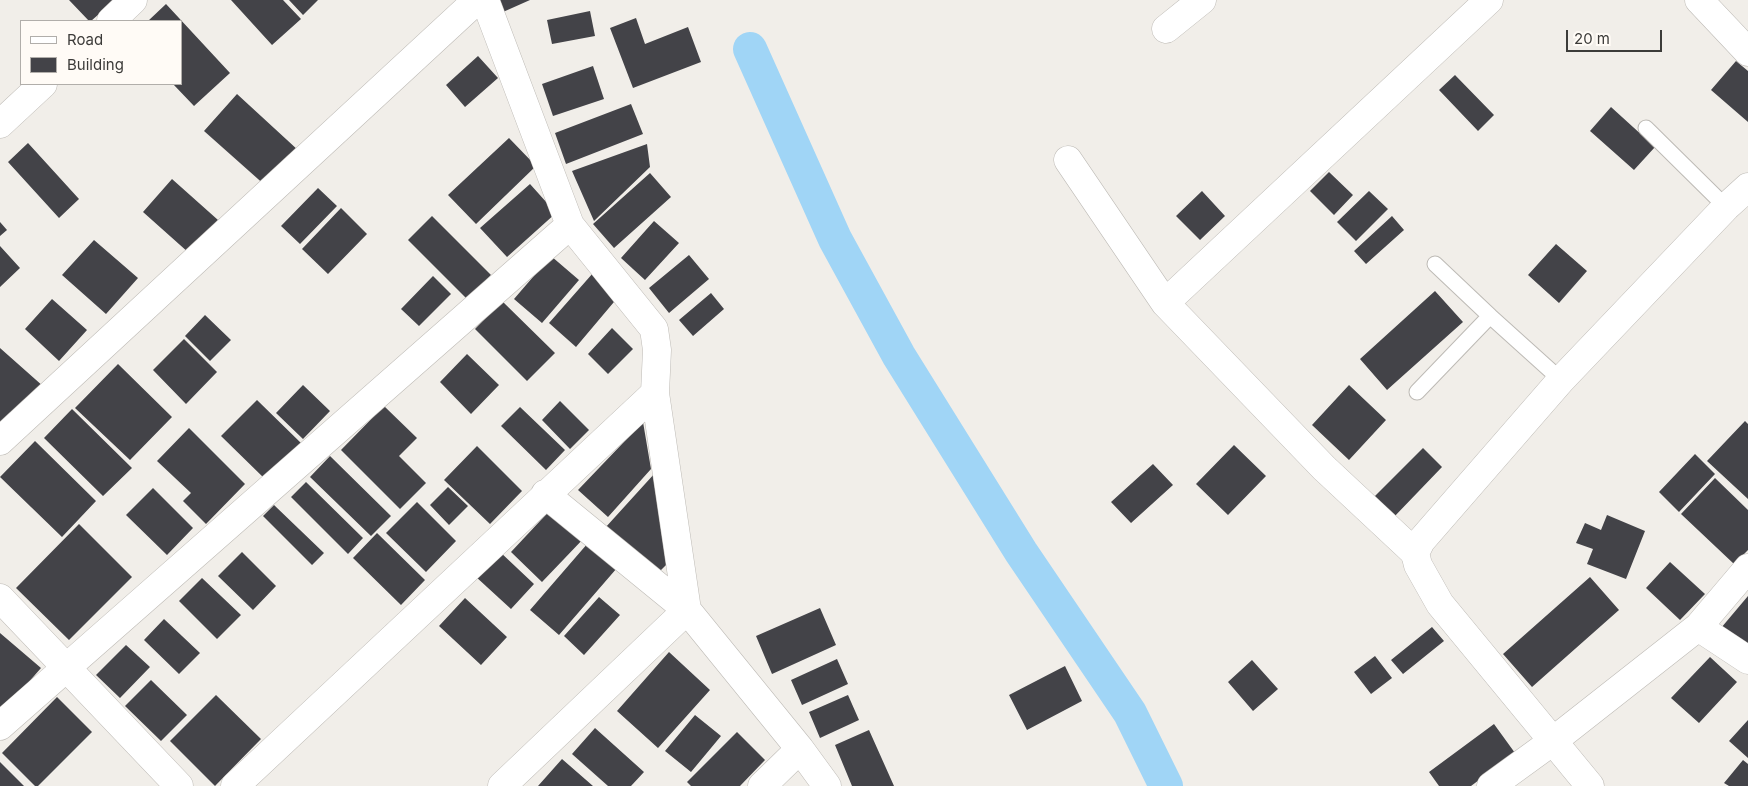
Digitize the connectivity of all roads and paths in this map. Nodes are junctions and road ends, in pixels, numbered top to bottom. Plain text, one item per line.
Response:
1 (133, 0) edge
2 (477, 0) edge
3 (485, 0) edge
4 (1202, 0) edge
5 (1489, 0) edge
6 (1699, 0) edge
7 (111, 20) edge
8 (1166, 29) dead end
9 (1748, 52) edge
10 (43, 85) edge
11 (0, 124) edge
12 (1646, 128) dead end
13 (1068, 160) dead end
14 (1748, 187) edge
15 (1726, 207) junction
16 (570, 225) junction
17 (1435, 264) dead end
18 (1165, 303) junction
19 (1490, 316) junction
20 (1561, 380) junction
21 (1417, 392) dead end
22 (655, 393) junction
23 (0, 441) edge
24 (545, 494) junction
25 (1415, 553) junction
26 (1748, 568) edge
27 (0, 598) edge
28 (687, 610) junction
29 (1698, 627) junction
30 (1748, 660) edge
31 (66, 666) junction
32 (0, 726) edge
33 (1553, 741) junction
34 (800, 749) junction
35 (179, 786) edge
36 (235, 786) edge
37 (502, 786) edge
38 (762, 786) edge
39 (827, 786) edge
40 (1491, 786) edge
41 (1590, 786) edge

1 - 7 street
2 - 23 street
3 - 16 street
4 - 8 street
5 - 18 street
6 - 9 street
10 - 11 street
12 - 15 lane
13 - 18 street
14 - 15 street
15 - 20 street
16 - 22 street
16 - 31 street
17 - 19 lane
18 - 25 street
19 - 20 lane
19 - 21 lane
20 - 25 street
22 - 24 street
22 - 28 street
24 - 28 street
24 - 36 street
25 - 33 street
26 - 29 street
27 - 31 street
28 - 34 street
28 - 37 street
29 - 30 street
29 - 33 street
31 - 32 street
31 - 35 street
33 - 40 street
33 - 41 street
34 - 38 street
34 - 39 street

